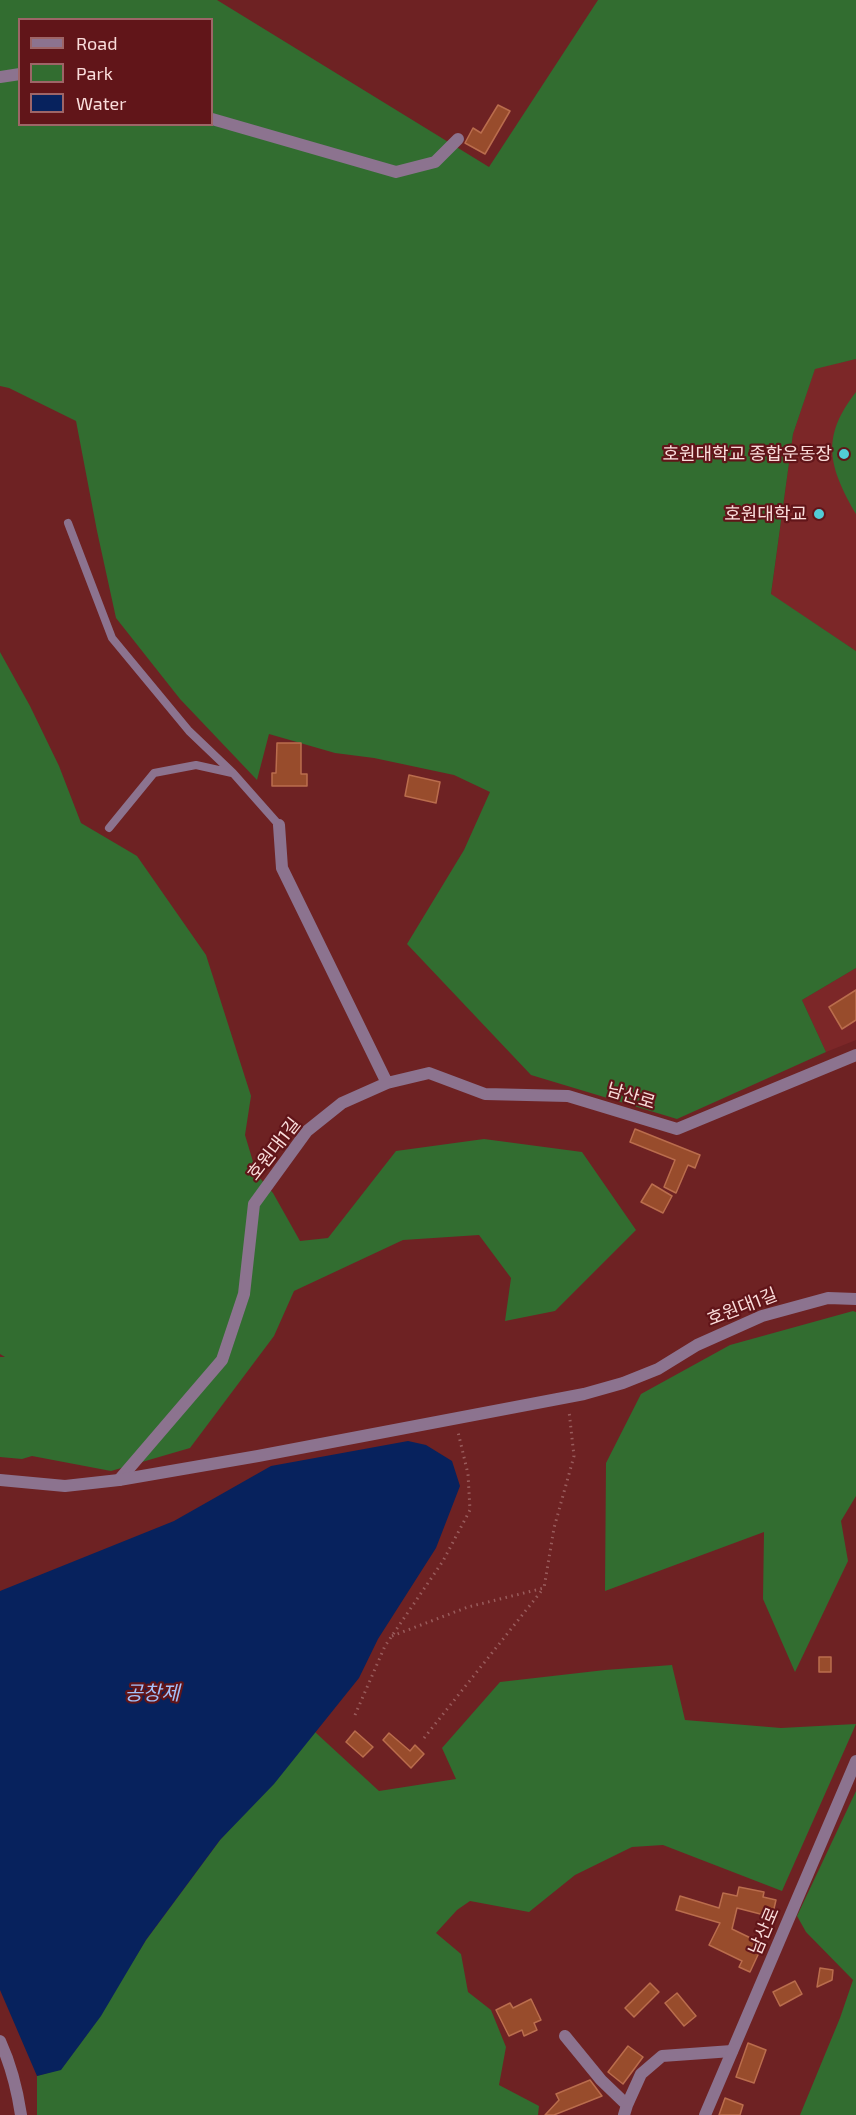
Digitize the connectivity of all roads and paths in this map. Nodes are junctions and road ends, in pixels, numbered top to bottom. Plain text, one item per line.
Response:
1 (18, 74) edge
2 (0, 77) edge
3 (213, 119) edge
4 (458, 139) dead end
5 (68, 523) dead end
6 (233, 773) junction
7 (279, 825) joint
8 (109, 828) dead end
9 (856, 1055) edge
10 (387, 1083) junction
11 (856, 1299) edge
12 (567, 1397) junction
13 (455, 1418) junction
14 (0, 1480) edge
15 (119, 1480) junction
16 (544, 1588) junction
17 (392, 1636) junction
18 (355, 1715) dead end
19 (424, 1738) dead end
20 (856, 1761) edge
21 (565, 2036) dead end
22 (0, 2041) edge
23 (732, 2051) junction
24 (625, 2110) edge
25 (21, 2115) edge
26 (705, 2115) edge

1 - 2 street
3 - 4 street
5 - 6 lane
6 - 7 lane
6 - 8 lane
7 - 10 street
9 - 10 street, 남산로
10 - 15 street, 호원대1길
11 - 12 street, 호원대1길
12 - 13 street, 호원대1길
12 - 16 path
13 - 15 street, 호원대1길
13 - 17 path
14 - 15 street, 호원대1길
16 - 17 path
16 - 19 path
17 - 18 path
20 - 23 street, 남산로
21 - 24 street
22 - 25 street
23 - 24 street
23 - 26 street, 남산로

